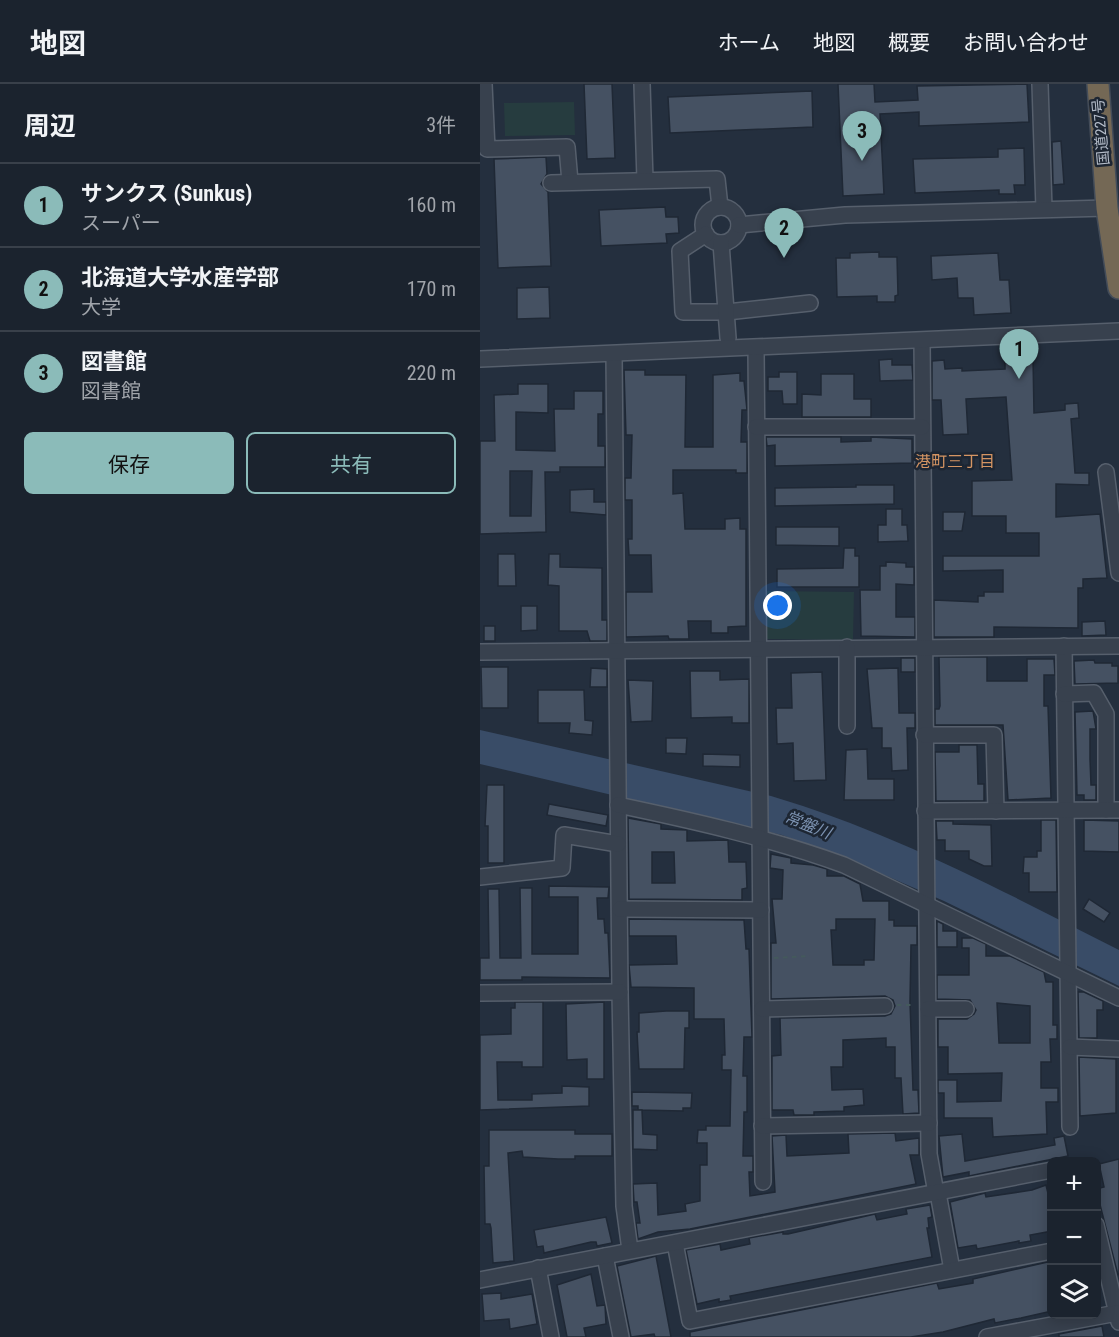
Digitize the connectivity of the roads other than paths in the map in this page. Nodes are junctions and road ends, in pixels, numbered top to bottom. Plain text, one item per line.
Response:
1 (484, 84) edge
2 (642, 84) edge
3 (1040, 84) edge
4 (1098, 84) edge
5 (645, 180) junction
6 (570, 182) junction
7 (551, 183) dead end
8 (1111, 197) edge
9 (720, 207) junction
10 (1044, 209) junction
11 (739, 225) junction
12 (706, 234) junction
13 (721, 243) junction
14 (1119, 288) edge
15 (810, 303) dead end
16 (727, 312) junction
17 (1119, 331) edge
18 (728, 338) dead end
19 (922, 341) junction
20 (756, 349) junction
21 (614, 355) junction
22 (480, 359) edge
23 (756, 427) junction
24 (922, 427) junction
25 (1111, 482) edge
26 (1119, 573) edge
27 (924, 646) junction
28 (1064, 646) junction
29 (1119, 646) edge
30 (847, 647) junction
31 (759, 650) junction
32 (618, 651) junction
33 (480, 652) edge
34 (1064, 693) junction
35 (847, 726) dead end
36 (924, 735) junction
37 (618, 802) junction
38 (1067, 810) junction
39 (1113, 810) edge
40 (925, 811) junction
41 (996, 811) junction
42 (760, 837) junction
43 (618, 844) junction
44 (480, 877) edge
45 (926, 902) junction
46 (620, 909) junction
47 (761, 910) junction
48 (1068, 969) junction
49 (620, 992) junction
50 (480, 993) edge
51 (1119, 998) edge
52 (885, 1006) road end
53 (927, 1007) junction
54 (762, 1009) junction
55 (966, 1009) dead end
56 (1070, 1047) junction
57 (1119, 1048) edge
58 (929, 1123) junction
59 (762, 1126) junction
60 (1070, 1127) dead end
61 (1047, 1171) edge
62 (764, 1182) dead end
63 (937, 1193) junction
64 (675, 1243) junction
65 (630, 1250) junction
66 (1101, 1250) edge
67 (1047, 1252) edge
68 (605, 1256) junction
69 (538, 1268) junction
70 (952, 1270) junction
71 (480, 1280) edge
72 (1118, 1317) edge
73 (1051, 1331) edge
74 (551, 1337) edge
75 (621, 1337) edge
76 (987, 1337) edge

1 - 6 street
2 - 5 street
3 - 10 street
4 - 8 highway, 国道227号
5 - 6 street
5 - 9 street
6 - 7 street
8 - 10 street
8 - 14 highway, 国道227号
9 - 11 street
9 - 12 street
10 - 11 street
11 - 13 street
12 - 13 street
12 - 16 street
13 - 16 street
15 - 16 street
16 - 18 street
17 - 19 street
19 - 20 street
19 - 24 street
20 - 21 street
20 - 23 street
21 - 22 street
21 - 32 street
23 - 24 street
23 - 31 street
24 - 27 street
25 - 26 street
27 - 28 street
27 - 30 street
27 - 36 street
28 - 29 street
28 - 34 street
30 - 31 street
30 - 35 street
31 - 32 street
31 - 42 street
32 - 33 street
32 - 37 street
34 - 38 street
34 - 39 street
36 - 40 street
36 - 41 street
37 - 42 street
37 - 43 street
38 - 39 street
38 - 41 street
38 - 48 street
40 - 41 street
40 - 45 street
42 - 45 street
42 - 47 street
43 - 44 street
43 - 46 street
45 - 48 street
45 - 53 street
46 - 47 street
46 - 49 street
47 - 54 street
48 - 51 street
48 - 56 street
49 - 50 street
49 - 65 street
52 - 54 street
53 - 55 street
53 - 58 street
54 - 59 street
56 - 57 street
56 - 60 street
58 - 59 street
58 - 63 street
59 - 62 street
61 - 63 street
63 - 64 street
63 - 70 street
64 - 65 street
64 - 70 street
65 - 68 street
66 - 72 street
67 - 70 street
68 - 69 street
68 - 75 street
69 - 71 street
69 - 74 street
72 - 73 street
73 - 76 street

